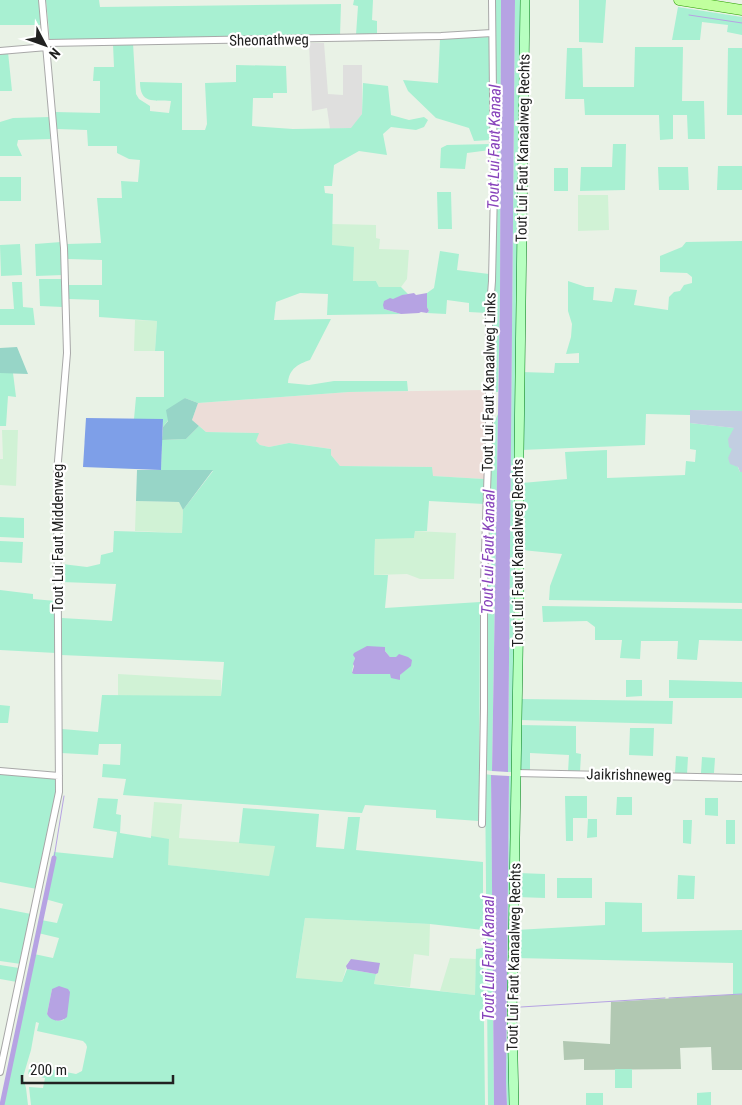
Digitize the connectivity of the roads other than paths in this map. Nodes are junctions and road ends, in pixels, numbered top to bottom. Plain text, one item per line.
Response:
1 (42, 0) edge
2 (492, 0) edge
3 (524, 0) edge
4 (679, 0) edge
5 (742, 10) edge
6 (492, 33) junction
7 (47, 45) junction
8 (0, 51) edge
9 (0, 771) edge
10 (516, 773) junction
11 (59, 776) junction
12 (742, 778) edge
13 (482, 824) dead end
14 (0, 1072) edge
15 (514, 1105) edge

1 - 7 street, Tout Lui Faut Middenweg
2 - 6 street, Tout Lui Faut Kanaalweg Links
3 - 10 street, Tout Lui Faut Kanaalweg Rechts
4 - 5 main road
6 - 7 street, Sheonathweg
6 - 13 street, Tout Lui Faut Kanaalweg Links
7 - 8 street, Sheonathweg
7 - 11 street, Tout Lui Faut Middenweg
9 - 11 street
10 - 12 street, Jaikrishneweg
10 - 15 street, Tout Lui Faut Kanaalweg Rechts
11 - 14 street, Tout Lui Faut Middenweg

